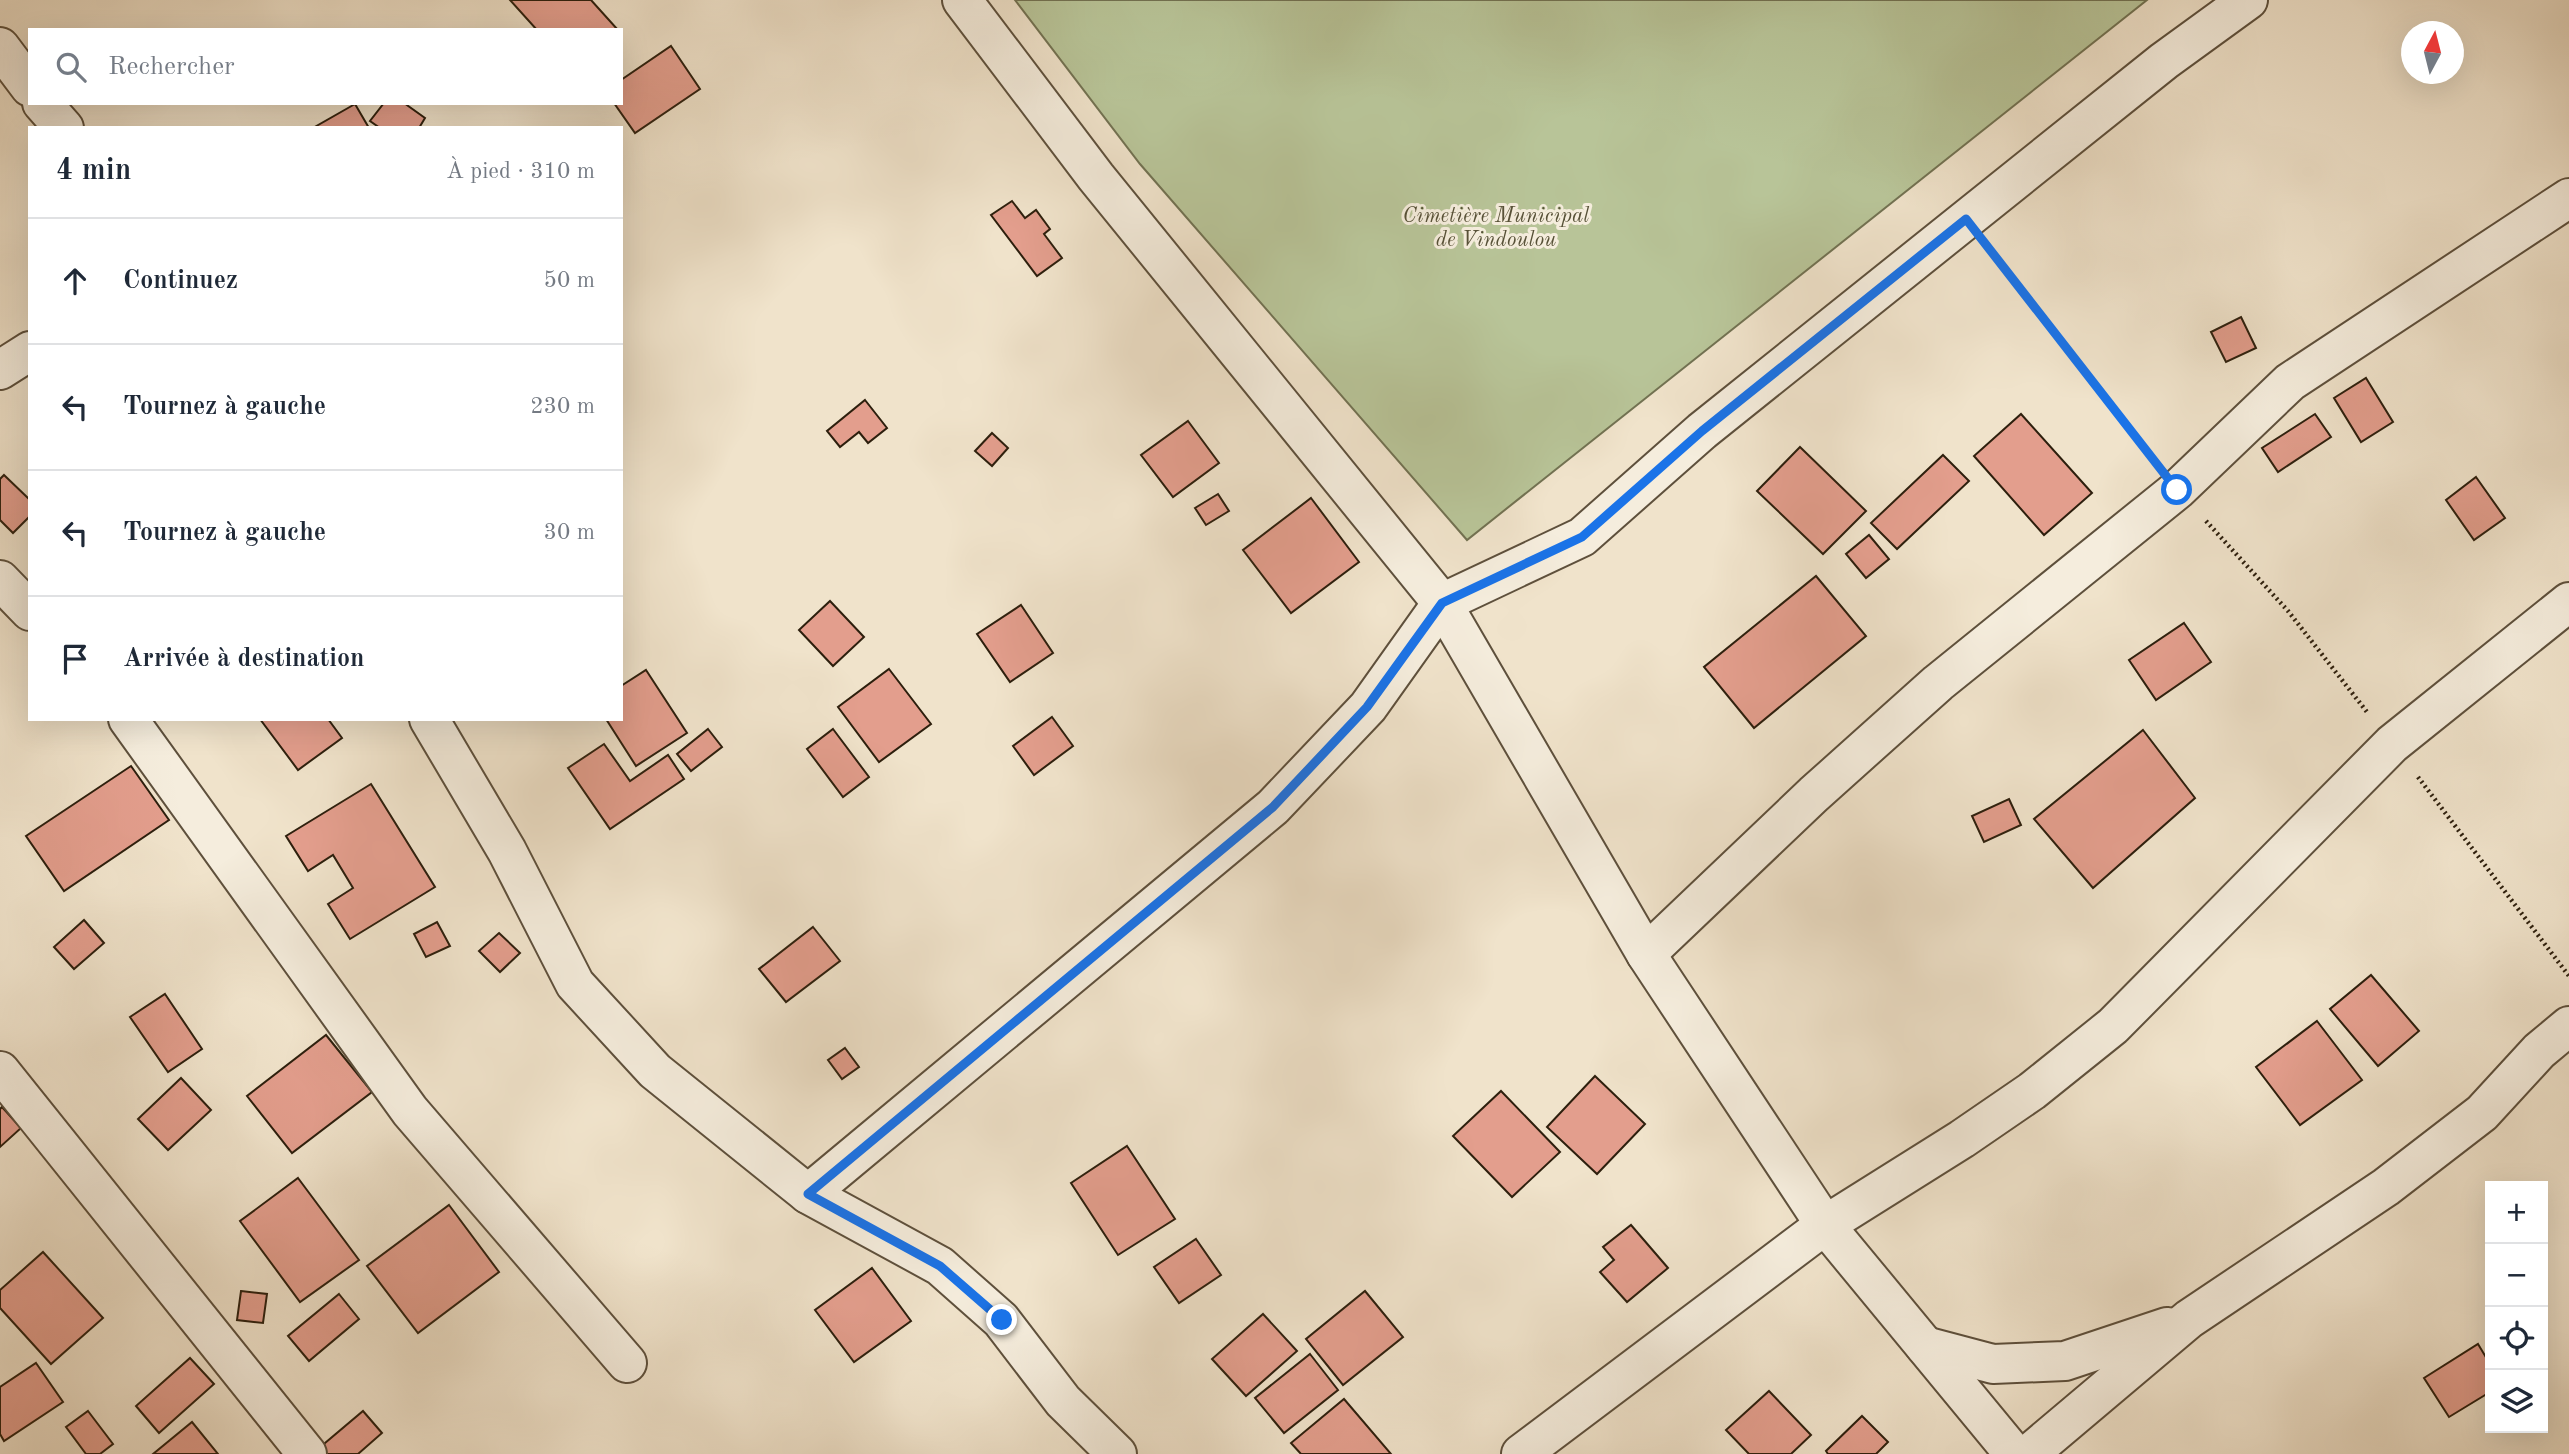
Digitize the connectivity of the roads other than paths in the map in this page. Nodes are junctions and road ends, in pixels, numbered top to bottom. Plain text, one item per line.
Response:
1 (962, 0) edge
2 (2249, 0) edge
3 (0, 47) edge
4 (28, 84) edge
5 (44, 105) edge
6 (62, 126) edge
7 (2569, 198) edge
8 (28, 352) edge
9 (0, 370) edge
10 (0, 580) edge
11 (2569, 602) edge
12 (1442, 603) junction
13 (28, 609) edge
14 (129, 721) edge
15 (430, 721) edge
16 (1646, 954) junction
17 (2569, 1026) edge
18 (0, 1071) edge
19 (808, 1194) junction
20 (1825, 1225) junction
21 (2189, 1319) junction
22 (1925, 1346) junction
23 (627, 1363) dead end
24 (307, 1454) edge
25 (1117, 1454) edge
26 (1521, 1454) edge
27 (2014, 1454) edge
28 (2029, 1454) edge

1 - 12 street
2 - 12 street
3 - 4 street
5 - 6 street
7 - 16 street
8 - 9 street
10 - 13 street
11 - 20 street
12 - 16 street
12 - 19 street
14 - 23 street
15 - 19 street
16 - 20 street
17 - 21 street
18 - 24 street
19 - 25 street
20 - 22 street
20 - 26 street
21 - 22 street
21 - 28 street
22 - 27 street

